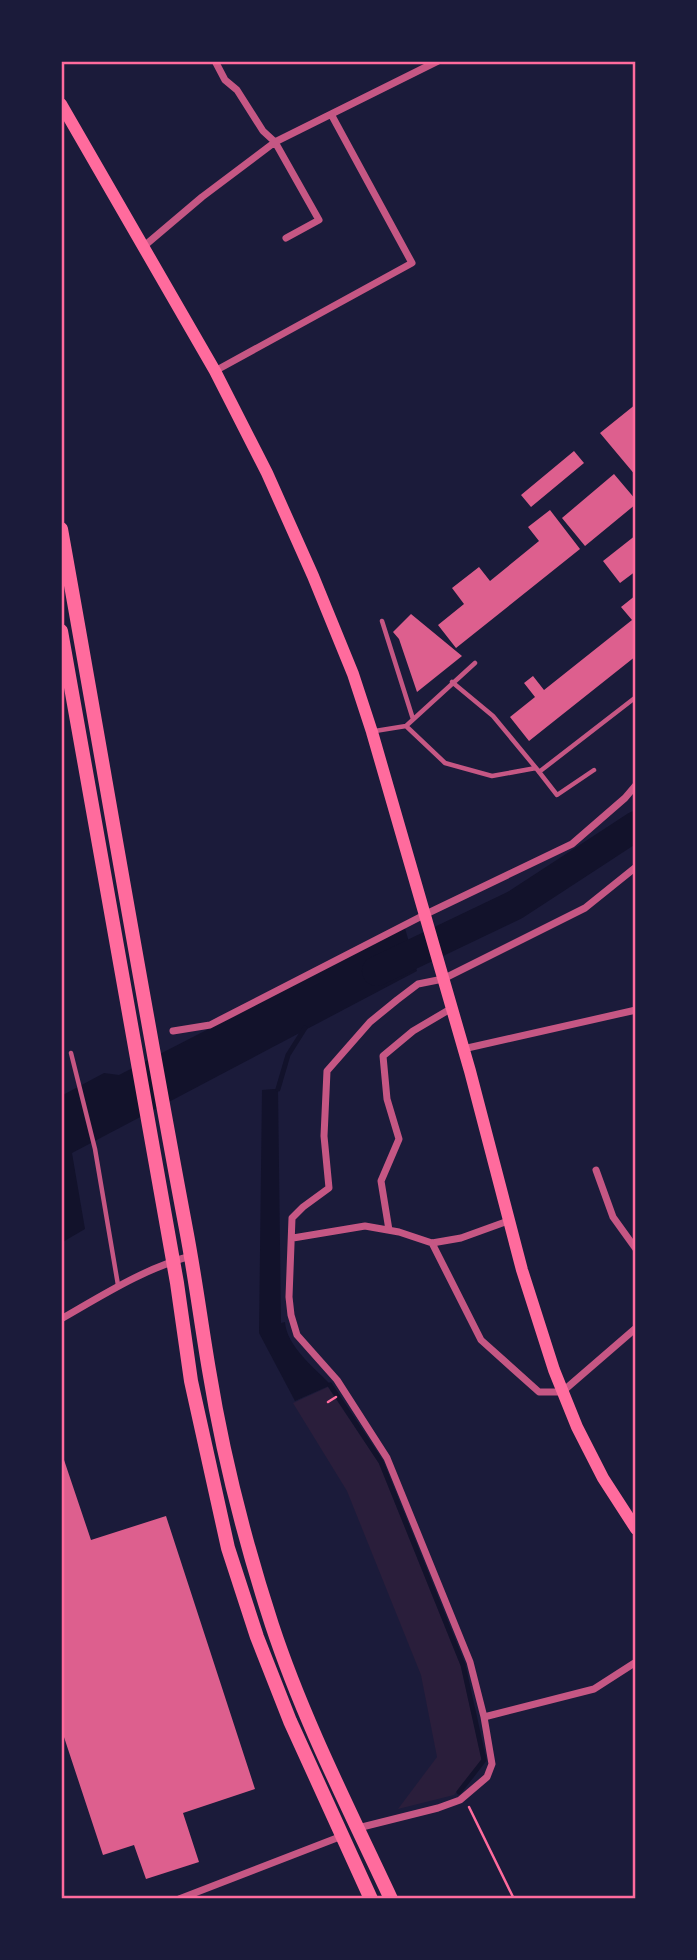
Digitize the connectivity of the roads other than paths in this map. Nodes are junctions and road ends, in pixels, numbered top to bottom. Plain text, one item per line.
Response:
1 (215, 61) edge
2 (438, 61) edge
3 (61, 104) edge
4 (331, 114) junction
5 (275, 142) junction
6 (286, 238) dead end
7 (143, 247) junction
8 (215, 371) junction
9 (61, 529) edge
10 (382, 621) dead end
11 (61, 631) edge
12 (475, 663) dead end
13 (452, 682) junction
14 (636, 697) edge
15 (413, 719) junction
16 (406, 726) junction
17 (372, 732) junction
18 (537, 770) junction
19 (594, 770) dead end
20 (636, 785) edge
21 (636, 867) edge
22 (424, 915) junction
23 (442, 976) junction
24 (452, 1009) junction
25 (636, 1010) edge
26 (173, 1031) dead end
27 (463, 1049) junction
28 (71, 1053) dead end
29 (596, 1170) dead end
30 (508, 1221) junction
31 (389, 1230) junction
32 (293, 1238) junction
33 (432, 1243) junction
34 (636, 1249) edge
35 (191, 1256) junction
36 (173, 1261) junction
37 (118, 1286) junction
38 (61, 1319) edge
39 (636, 1328) edge
40 (562, 1392) junction
41 (636, 1529) edge
42 (636, 1662) edge
43 (484, 1717) junction
44 (358, 1828) junction
45 (342, 1836) junction
46 (179, 1899) edge
47 (371, 1899) edge
48 (391, 1899) edge

1 - 5 street
2 - 4 street
3 - 7 main road
4 - 5 street
4 - 8 street
5 - 6 street
5 - 7 street
7 - 8 main road
8 - 17 main road
9 - 35 highway
10 - 15 lane
11 - 36 highway
12 - 13 lane
13 - 15 lane
13 - 18 lane
14 - 18 lane
15 - 16 lane
16 - 17 lane
16 - 18 lane
17 - 22 main road
18 - 19 lane
20 - 22 street
21 - 23 street
22 - 23 main road
22 - 26 street
23 - 24 main road
23 - 32 street
24 - 27 main road
24 - 31 street
25 - 27 street
27 - 30 main road
28 - 37 lane
29 - 34 street
30 - 33 street
30 - 40 main road
31 - 32 street
31 - 33 street
32 - 43 street
33 - 40 street
35 - 36 street
35 - 44 highway
36 - 37 street
36 - 45 highway
37 - 38 street
39 - 40 street
40 - 41 main road
42 - 43 street
43 - 44 street
44 - 48 highway
45 - 46 street
45 - 47 highway

